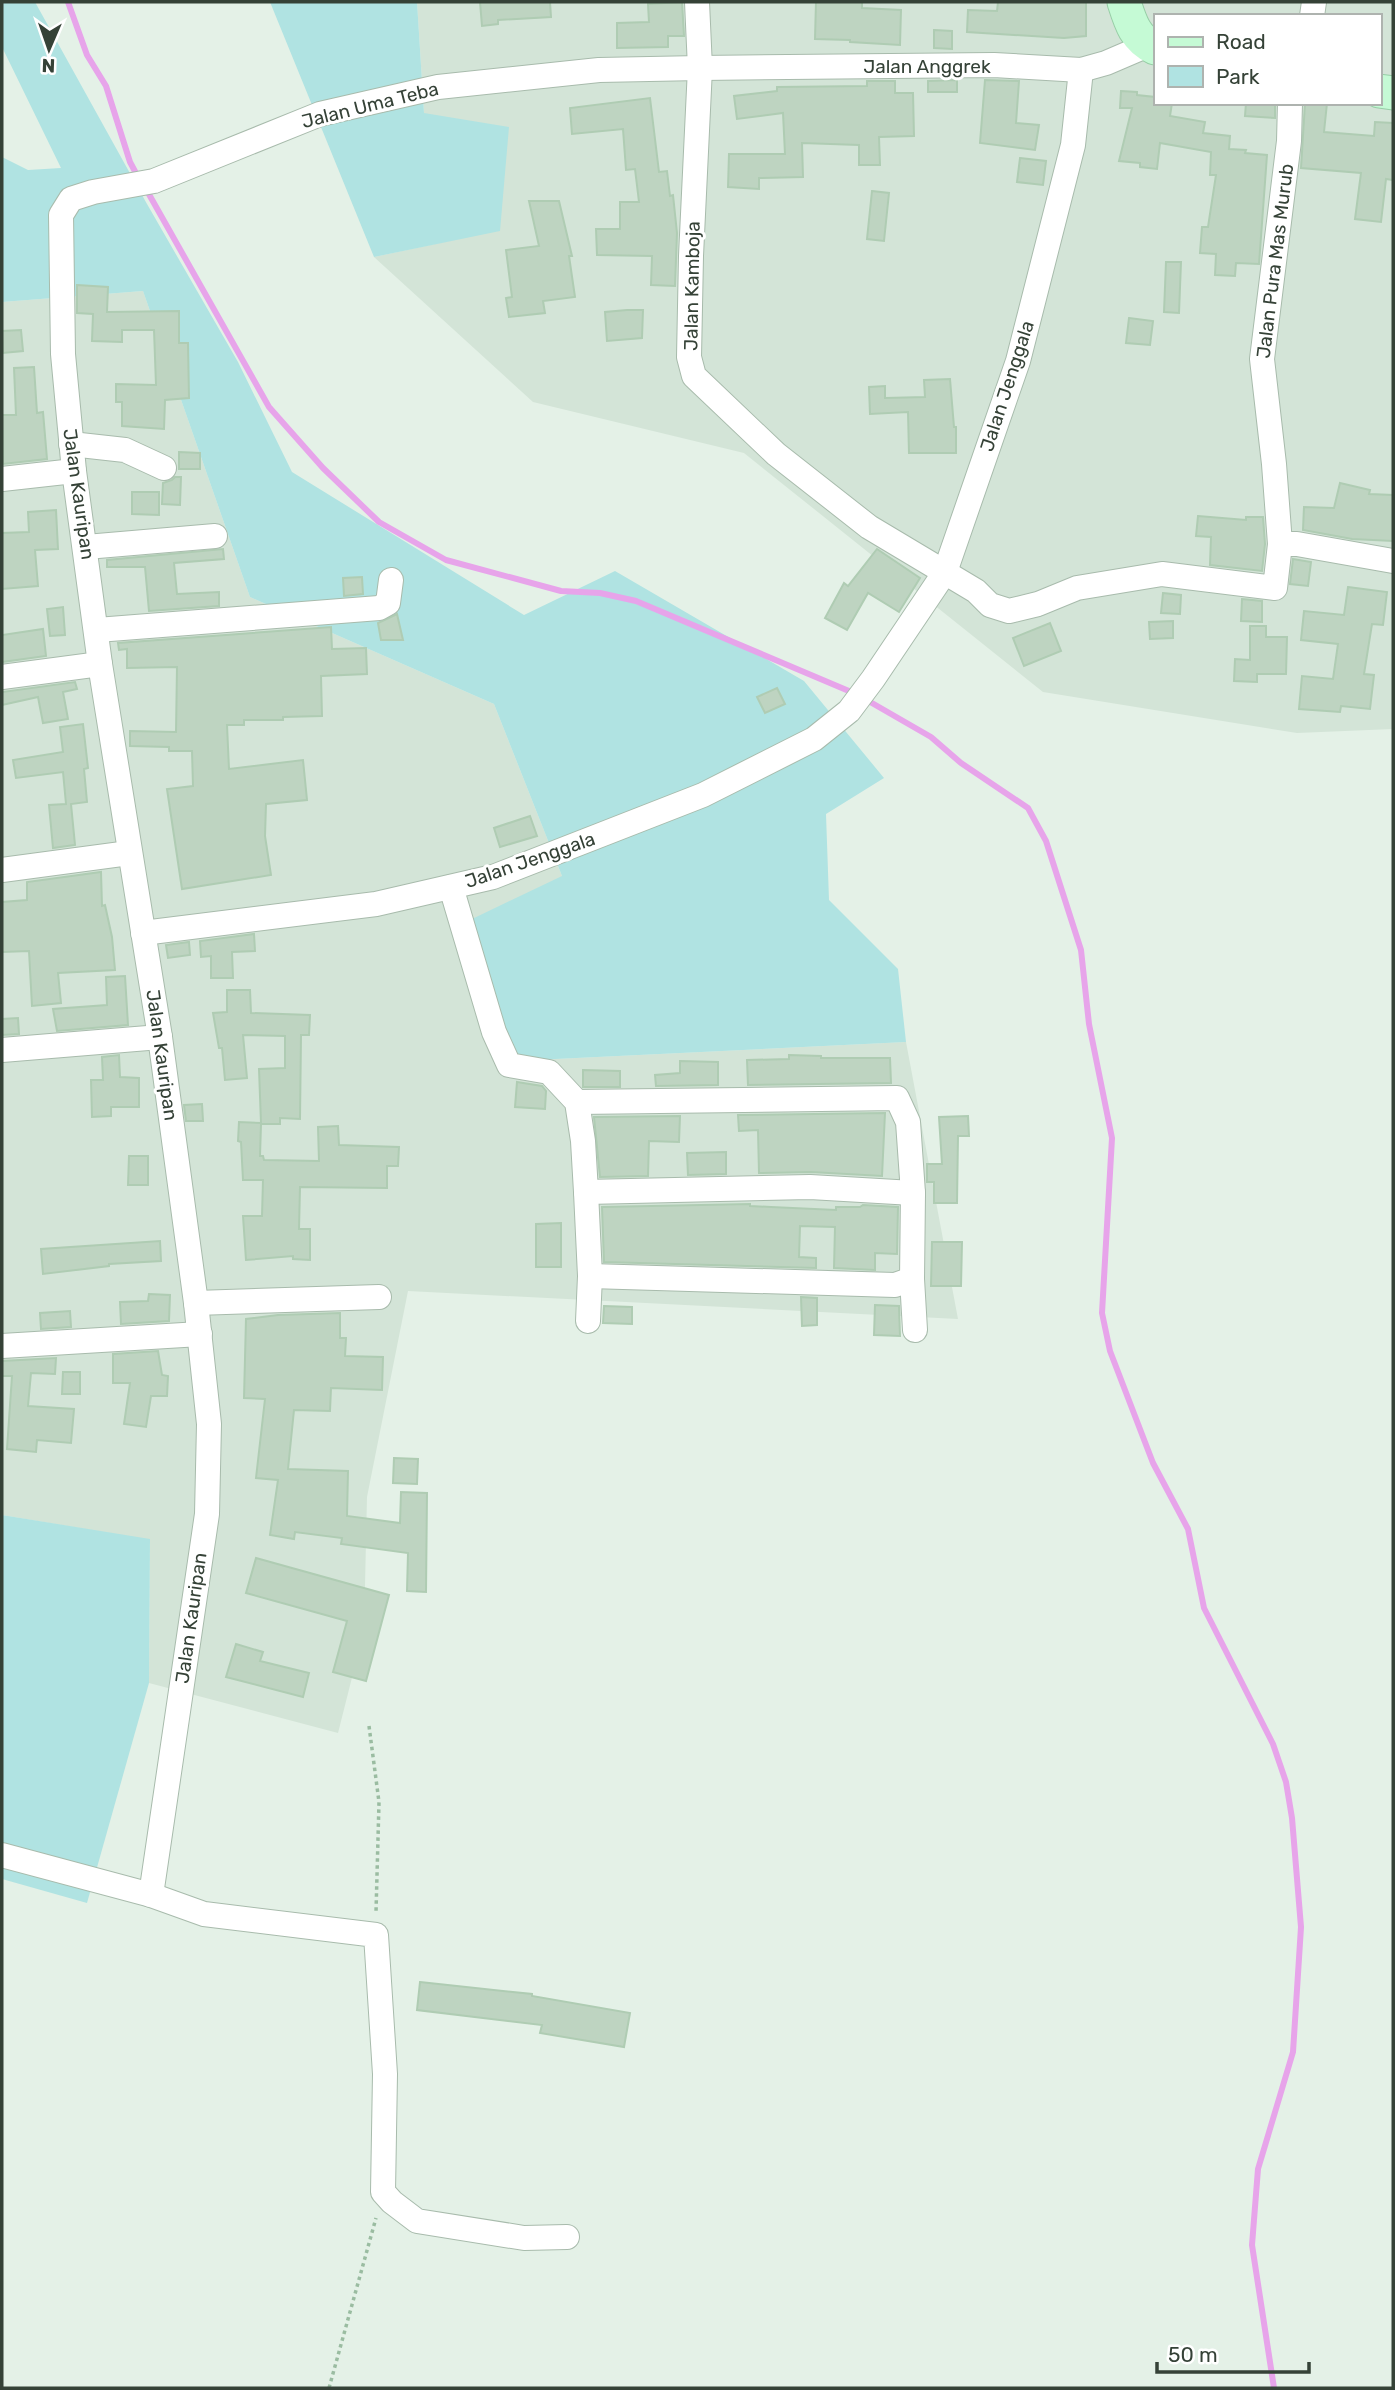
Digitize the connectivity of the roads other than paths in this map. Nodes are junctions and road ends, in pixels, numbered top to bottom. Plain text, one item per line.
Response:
1 (697, 2) edge
2 (1140, 31) edge
3 (700, 68) junction
4 (1081, 70) junction
5 (1290, 105) edge
6 (61, 215) joint
7 (71, 444) junction
8 (164, 468) dead end
9 (74, 471) junction
10 (2, 479) edge
11 (215, 536) dead end
12 (1280, 544) junction
13 (86, 547) junction
14 (1393, 561) edge
15 (945, 572) junction
16 (391, 580) dead end
17 (97, 630) junction
18 (100, 664) junction
19 (2, 677) edge
20 (129, 853) junction
21 (2, 870) edge
22 (451, 887) junction
23 (143, 933) junction
24 (160, 1037) junction
25 (2, 1049) edge
26 (578, 1102) junction
27 (586, 1192) junction
28 (913, 1193) junction
29 (590, 1276) junction
30 (912, 1279) junction
31 (379, 1297) dead end
32 (197, 1303) junction
33 (588, 1321) dead end
34 (915, 1330) dead end
35 (200, 1334) junction
36 (2, 1346) edge
37 (2, 1855) edge
38 (151, 1895) junction
39 (568, 2237) dead end

1 - 3 street, Jalan Kamboja
2 - 4 street, Jalan Anggrek
3 - 4 street, Jalan Anggrek
3 - 6 street, Jalan Uma Teba
3 - 15 street, Jalan Kamboja
4 - 15 street, Jalan Jenggala
5 - 12 street, Jalan Pura Mas Murub
6 - 7 street, Jalan Kauripan
7 - 8 street
7 - 9 street, Jalan Kauripan
9 - 10 street
9 - 13 street, Jalan Kauripan
11 - 13 street
12 - 14 street
12 - 15 street, Jalan Kamboja
13 - 17 street, Jalan Kauripan
15 - 22 street, Jalan Jenggala
16 - 17 street
17 - 18 street, Jalan Kauripan
18 - 19 street
18 - 20 street, Jalan Kauripan
20 - 21 street
20 - 23 street, Jalan Kauripan
22 - 23 street, Jalan Jenggala
22 - 26 street
23 - 24 street, Jalan Kauripan
24 - 25 street
24 - 32 street, Jalan Kauripan
26 - 27 street
26 - 28 street
27 - 28 street
27 - 29 street
28 - 30 street
29 - 30 street
29 - 33 street
30 - 34 street
31 - 32 street
32 - 35 street, Jalan Kauripan
35 - 36 street
35 - 38 street, Jalan Kauripan
37 - 38 street
38 - 39 street

